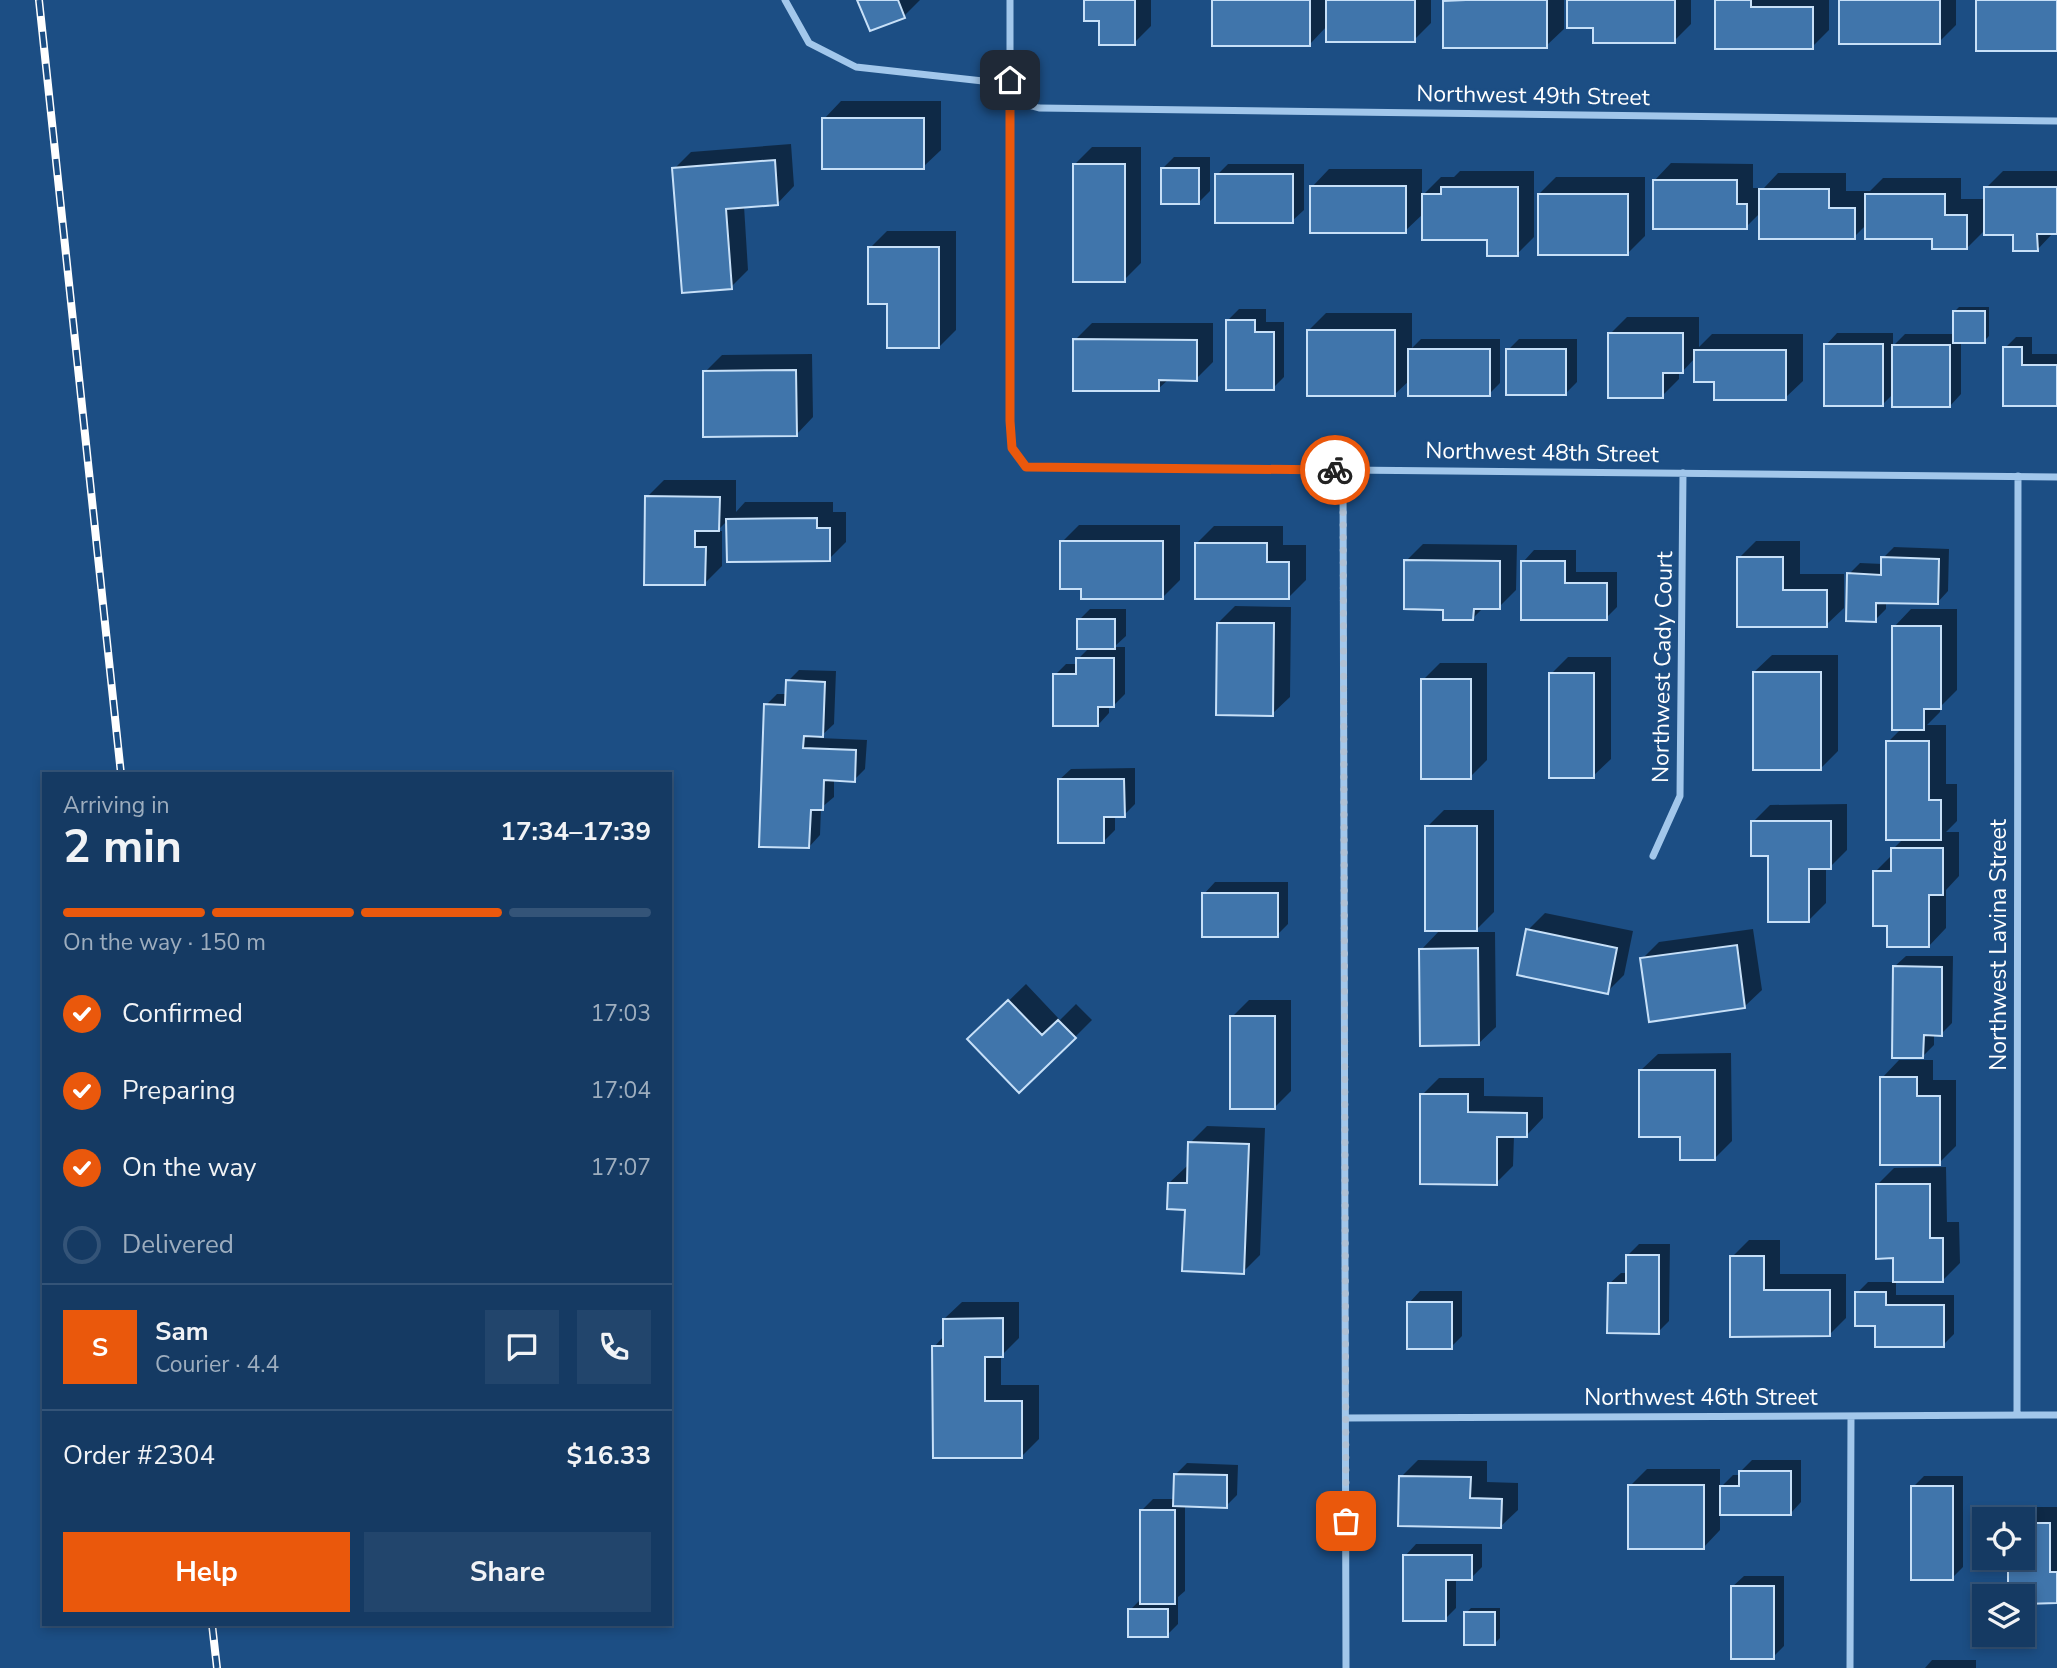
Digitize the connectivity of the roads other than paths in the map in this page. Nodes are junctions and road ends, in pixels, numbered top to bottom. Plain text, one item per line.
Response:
1 (785, 0) edge
2 (1010, 0) edge
3 (1010, 100) junction
4 (2057, 121) edge
5 (1343, 470) junction
6 (1683, 473) junction
7 (2018, 476) junction
8 (2057, 477) edge
9 (1653, 856) dead end
10 (2017, 1415) junction
11 (2057, 1415) edge
12 (1851, 1416) junction
13 (1346, 1418) junction
14 (1346, 1668) edge
15 (1850, 1668) edge

1 - 3 street
2 - 3 street
3 - 4 street, Northwest 49th Street
3 - 5 street, Northwest 48th Street
5 - 6 street, Northwest 48th Street
5 - 13 street
6 - 7 street, Northwest 48th Street
6 - 9 street, Northwest Cady Court
7 - 8 street, Northwest 48th Street
7 - 10 street, Northwest Lavina Street
10 - 11 street, Northwest 46th Street
10 - 12 street, Northwest 46th Street
12 - 13 street, Northwest 46th Street
12 - 15 street
13 - 14 street

